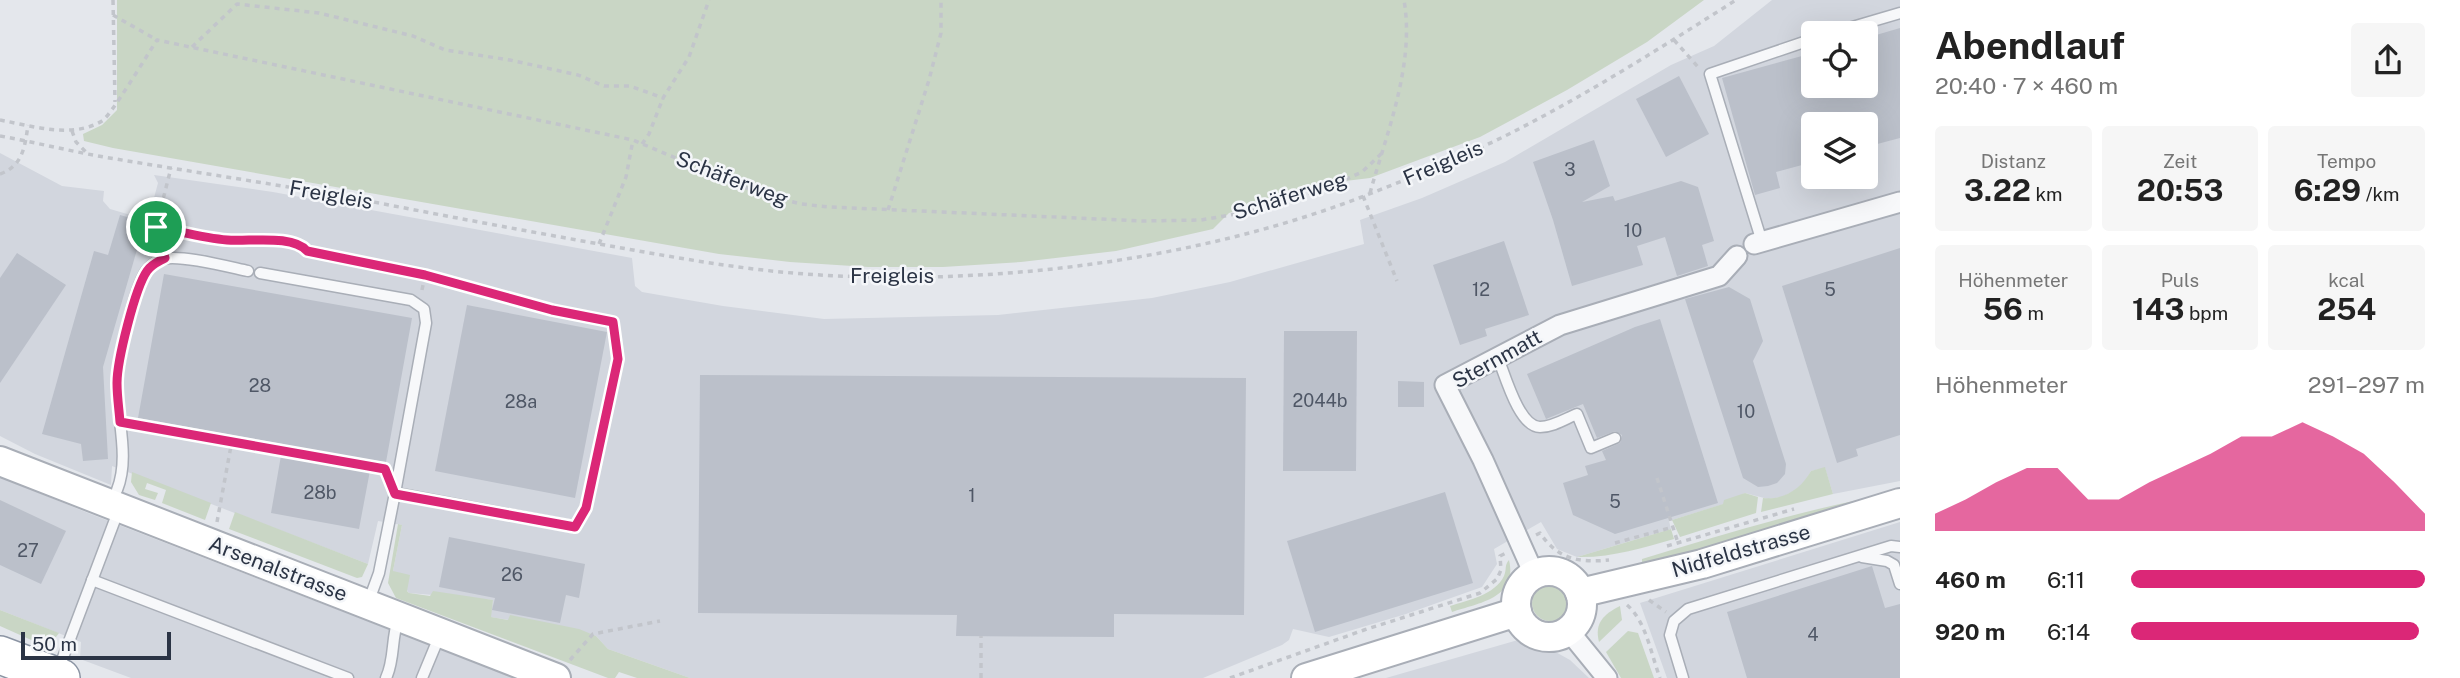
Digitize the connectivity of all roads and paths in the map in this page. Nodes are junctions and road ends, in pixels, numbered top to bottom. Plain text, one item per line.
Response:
1 (113, 0) edge
2 (709, 0) edge
3 (941, 0) edge
4 (1404, 0) edge
5 (1736, 0) edge
6 (239, 2) edge
7 (1900, 13) edge
8 (113, 15) junction
9 (1873, 21) edge
10 (158, 40) junction
11 (1674, 40) junction
12 (1801, 43) edge
13 (192, 47) junction
14 (1710, 74) junction
15 (663, 98) junction
16 (115, 104) junction
17 (0, 120) edge
18 (28, 125) junction
19 (72, 131) junction
20 (0, 136) edge
21 (26, 140) junction
22 (633, 140) junction
23 (642, 144) junction
24 (87, 153) junction
25 (1381, 154) junction
26 (171, 167) junction
27 (0, 174) edge
28 (1370, 193) junction
29 (1363, 196) junction
30 (1900, 202) edge
31 (888, 210) junction
32 (156, 227) junction
33 (1758, 243) joint
34 (599, 244) junction
35 (1737, 256) dead end
36 (165, 258) junction
37 (248, 271) dead end
38 (260, 273) dead end
39 (1397, 281) dead end
40 (1498, 358) junction
41 (120, 422) junction
42 (233, 435) dead end
43 (1615, 438) dead end
44 (232, 442) junction
45 (0, 461) edge
46 (1657, 478) dead end
47 (395, 494) junction
48 (118, 500) junction
49 (1900, 503) edge
50 (1804, 506) dead end
51 (575, 527) joint
52 (1673, 527) junction
53 (215, 529) dead end
54 (1522, 543) junction
55 (1615, 543) dead end
56 (1678, 543) junction
57 (1664, 547) dead end
58 (1900, 547) edge
59 (1858, 556) junction
60 (1534, 574) junction
61 (92, 580) junction
62 (1619, 583) junction
63 (1900, 584) edge
64 (1580, 593) junction
65 (1648, 598) dead end
66 (368, 604) junction
67 (1517, 612) junction
68 (400, 617) junction
69 (1676, 618) junction
70 (660, 621) dead end
71 (1568, 630) junction
72 (441, 633) junction
73 (981, 636) dead end
74 (578, 650) dead end
75 (3, 655) edge
76 (58, 677) edge
77 (348, 678) edge
78 (386, 678) edge
79 (422, 678) edge
80 (556, 678) edge
81 (981, 678) edge
82 (1230, 678) edge
83 (1306, 678) edge
84 (1607, 678) edge
85 (1660, 678) edge
86 (1683, 678) edge

1 - 8 path
2 - 15 path
3 - 31 path
4 - 25 path
5 - 11 path, Freigleis
6 - 13 path
6 - 15 path
7 - 9 lane
8 - 10 path, Schäferweg
8 - 16 path
10 - 13 path, Schäferweg
10 - 16 path
11 - 14 path
11 - 28 path, Freigleis
12 - 14 lane
13 - 22 path, Schäferweg
14 - 33 lane
15 - 23 path
16 - 19 path
17 - 18 path
18 - 19 path
18 - 21 path
19 - 24 path
20 - 21 path, Freigleis
21 - 24 path, Freigleis
21 - 27 path
22 - 23 path, Schäferweg
22 - 34 path
23 - 31 path, Schäferweg
24 - 26 path, Freigleis
25 - 28 path
25 - 31 path, Schäferweg
26 - 32 path
26 - 34 path, Freigleis
28 - 29 path, Freigleis
29 - 34 path, Freigleis
29 - 39 path
30 - 33 street
32 - 36 path
32 - 51 path
35 - 40 street, Sternmatt
36 - 37 lane
36 - 41 lane
38 - 47 lane
40 - 43 lane
40 - 54 street, Sternmatt
41 - 44 path
41 - 48 lane
42 - 44 path
44 - 47 path
44 - 53 path
45 - 48 street, Arsenalstrasse
46 - 52 path
47 - 51 lane
47 - 66 lane
48 - 61 lane
48 - 66 street, Arsenalstrasse
49 - 62 street, Nidfeldstrasse
50 - 56 path
52 - 55 path
52 - 56 path
54 - 60 street, Sternmatt
54 - 62 path
54 - 82 path
56 - 57 path
58 - 59 lane
59 - 63 lane
59 - 69 lane
60 - 64 street
60 - 67 street
61 - 76 lane
61 - 77 lane
62 - 64 street, Nidfeldstrasse
62 - 85 path
64 - 71 street
65 - 69 path
66 - 68 street, Arsenalstrasse
67 - 71 street
67 - 83 street
68 - 72 street, Arsenalstrasse
68 - 78 lane
69 - 86 lane
70 - 74 path
71 - 84 street
72 - 79 lane
72 - 80 street, Arsenalstrasse
73 - 81 path
75 - 76 highway

